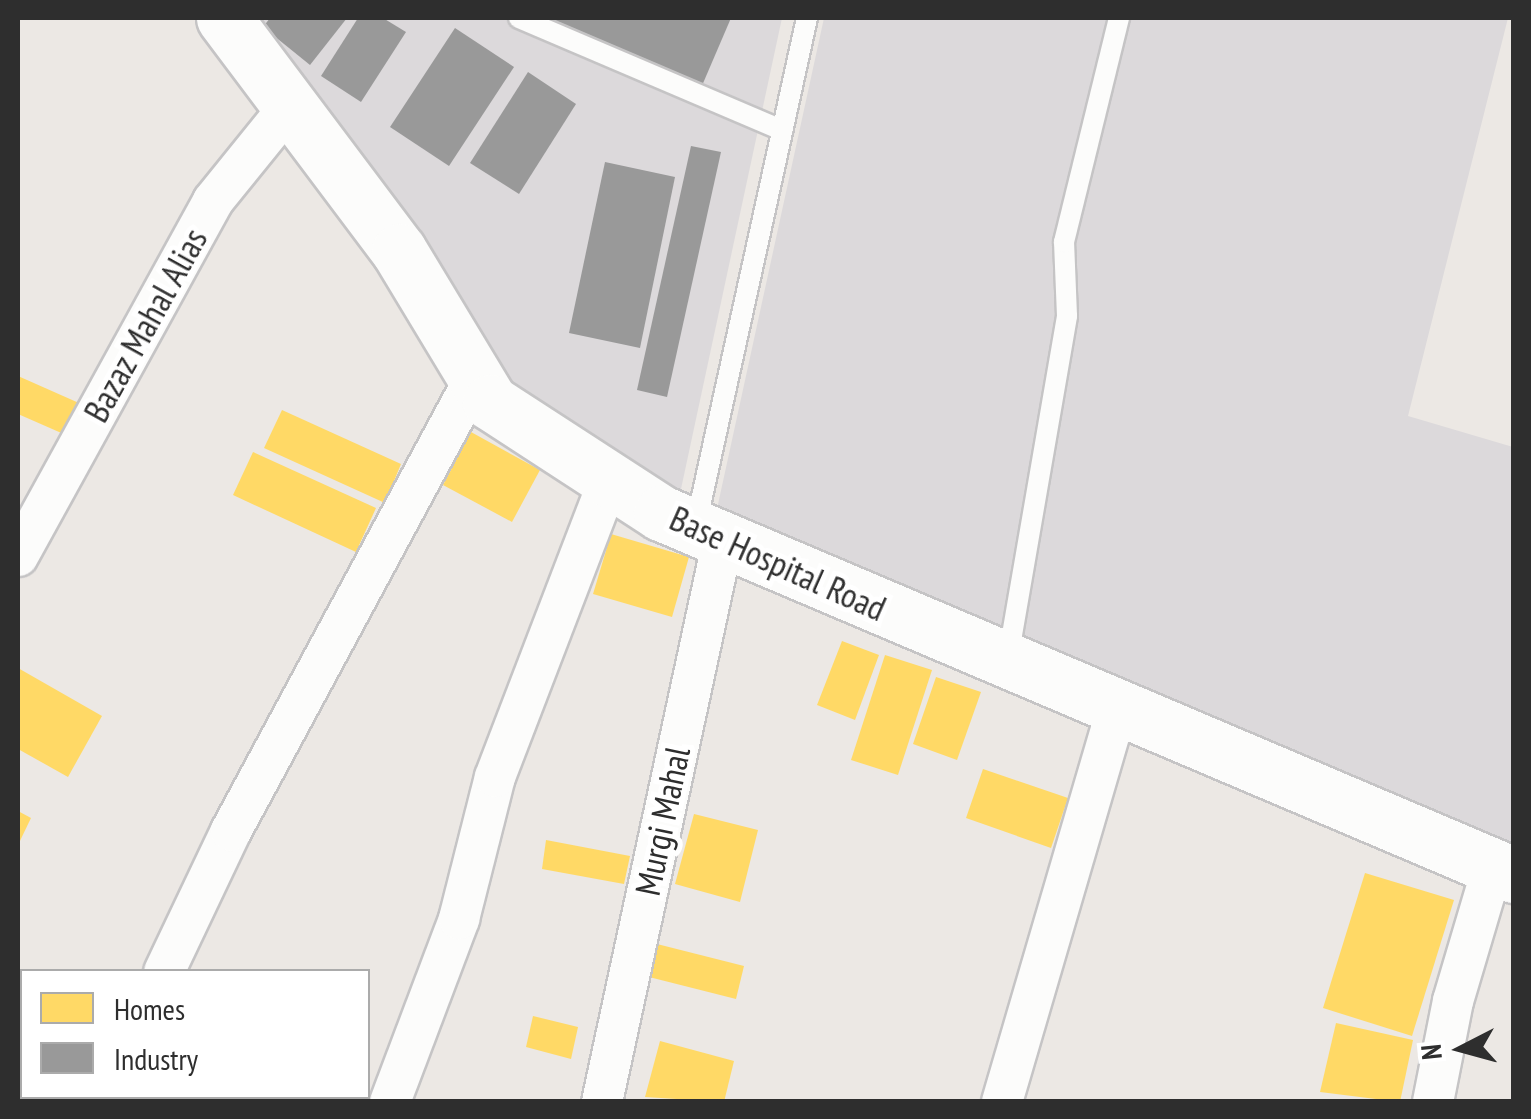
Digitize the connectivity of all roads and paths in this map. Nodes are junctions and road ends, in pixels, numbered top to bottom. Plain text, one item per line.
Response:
1 (224, 18) edge
2 (519, 18) edge
3 (806, 18) edge
4 (1120, 18) edge
5 (290, 106) junction
6 (782, 130) junction
7 (475, 378) junction
8 (609, 480) junction
9 (709, 534) junction
10 (18, 556) edge
11 (1007, 662) junction
12 (1118, 710) junction
13 (1503, 871) edge
14 (165, 969) edge
15 (390, 1102) edge
16 (602, 1102) edge
17 (1002, 1102) edge
18 (1433, 1102) edge

1 - 5 street, Base Hospital Road
2 - 6 lane
3 - 6 lane
4 - 11 lane
5 - 7 street, Base Hospital Road
5 - 10 street, Bazaz Mahal Alias
6 - 9 lane
7 - 8 street, Base Hospital Road
7 - 14 street
8 - 9 street, Base Hospital Road
8 - 15 street
9 - 11 street, Base Hospital Road
9 - 16 street, Murgi Mahal
11 - 12 street, Base Hospital Road
12 - 13 street, Base Hospital Road
12 - 17 street
13 - 18 street

